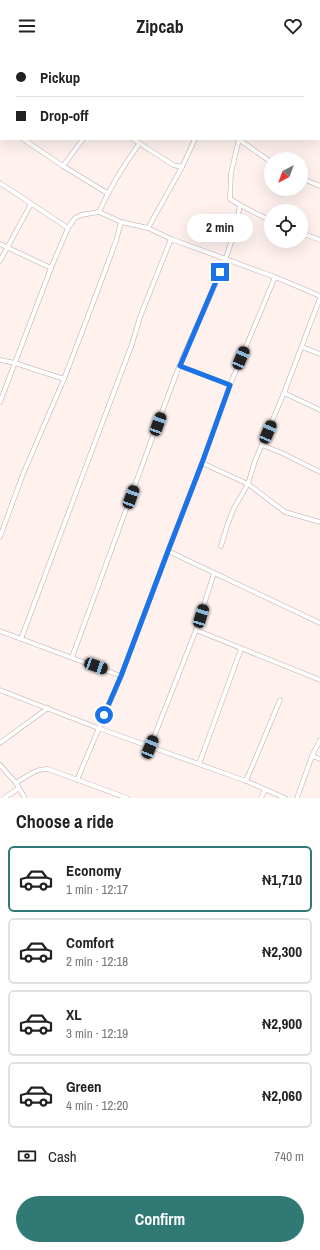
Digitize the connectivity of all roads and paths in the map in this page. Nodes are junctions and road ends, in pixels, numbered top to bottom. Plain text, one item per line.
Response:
1 (24, 140) edge
2 (82, 140) edge
3 (135, 140) edge
4 (196, 140) edge
5 (239, 140) edge
6 (240, 140) edge
7 (139, 144) junction
8 (264, 157) edge
9 (63, 166) junction
10 (182, 167) junction
11 (308, 181) edge
12 (0, 183) edge
13 (320, 186) edge
14 (107, 193) junction
15 (31, 204) junction
16 (240, 205) junction
17 (100, 212) junction
18 (264, 217) edge
19 (121, 222) junction
20 (68, 228) junction
21 (148, 228) junction
22 (308, 235) edge
23 (171, 239) junction
24 (320, 240) edge
25 (0, 244) edge
26 (7, 247) junction
27 (225, 259) junction
28 (0, 261) edge
29 (51, 268) junction
30 (275, 277) junction
31 (320, 297) edge
32 (302, 346) junction
33 (320, 354) edge
34 (0, 360) edge
35 (14, 363) junction
36 (180, 366) junction
37 (64, 379) junction
38 (230, 385) junction
39 (284, 393) junction
40 (0, 402) edge
41 (320, 410) edge
42 (262, 444) junction
43 (202, 463) junction
44 (320, 472) edge
45 (248, 484) junction
46 (320, 522) edge
47 (0, 537) edge
48 (221, 546) dead end
49 (168, 551) junction
50 (214, 573) junction
51 (320, 623) edge
52 (196, 630) junction
53 (0, 631) edge
54 (22, 639) junction
55 (241, 649) junction
56 (72, 657) junction
57 (121, 676) junction
58 (320, 680) edge
59 (0, 690) edge
60 (280, 700) dead end
61 (48, 708) junction
62 (98, 728) junction
63 (320, 740) edge
64 (0, 743) edge
65 (150, 747) junction
66 (312, 756) junction
67 (320, 759) edge
68 (199, 764) junction
69 (0, 765) edge
70 (77, 780) junction
71 (246, 781) junction
72 (16, 783) junction
73 (19, 788) junction
74 (265, 790) junction
75 (4, 798) edge
76 (25, 798) edge
77 (125, 798) edge
78 (261, 798) edge
79 (285, 798) edge
80 (297, 798) edge

1 - 9 street
2 - 9 street
3 - 7 street
4 - 10 street
5 - 16 street
6 - 8 street
7 - 10 street
7 - 14 street
9 - 14 street
10 - 21 street
11 - 13 street
12 - 15 street
14 - 17 street
15 - 20 street
15 - 26 street
16 - 18 street
16 - 27 street
17 - 19 street
17 - 20 street
19 - 21 street
19 - 37 street
20 - 29 street
21 - 23 street
22 - 24 street
23 - 27 street
23 - 54 street
25 - 26 street
26 - 28 street
26 - 29 street
27 - 30 street
27 - 36 street
29 - 35 street
30 - 31 street
30 - 38 street
31 - 32 street
32 - 33 street
32 - 39 street
34 - 35 street
35 - 37 street
35 - 40 street
36 - 38 street
36 - 56 street
37 - 47 street
38 - 43 street
39 - 41 street
39 - 42 street
42 - 44 street
42 - 45 street
43 - 45 street
43 - 49 street
45 - 46 street
45 - 48 street
49 - 50 street
49 - 57 street
50 - 51 street
50 - 52 street
52 - 55 street
52 - 65 street
53 - 54 street
54 - 56 street
55 - 58 street
55 - 68 street
56 - 57 street
57 - 62 street
59 - 61 street
60 - 71 street
61 - 62 street
61 - 64 street
62 - 65 street
62 - 70 street
63 - 66 street
65 - 68 street
66 - 67 street
66 - 80 street
68 - 71 street
69 - 72 street
70 - 72 street
70 - 77 street
71 - 74 street
72 - 73 street
73 - 75 street
73 - 76 street
74 - 78 street
74 - 79 street

